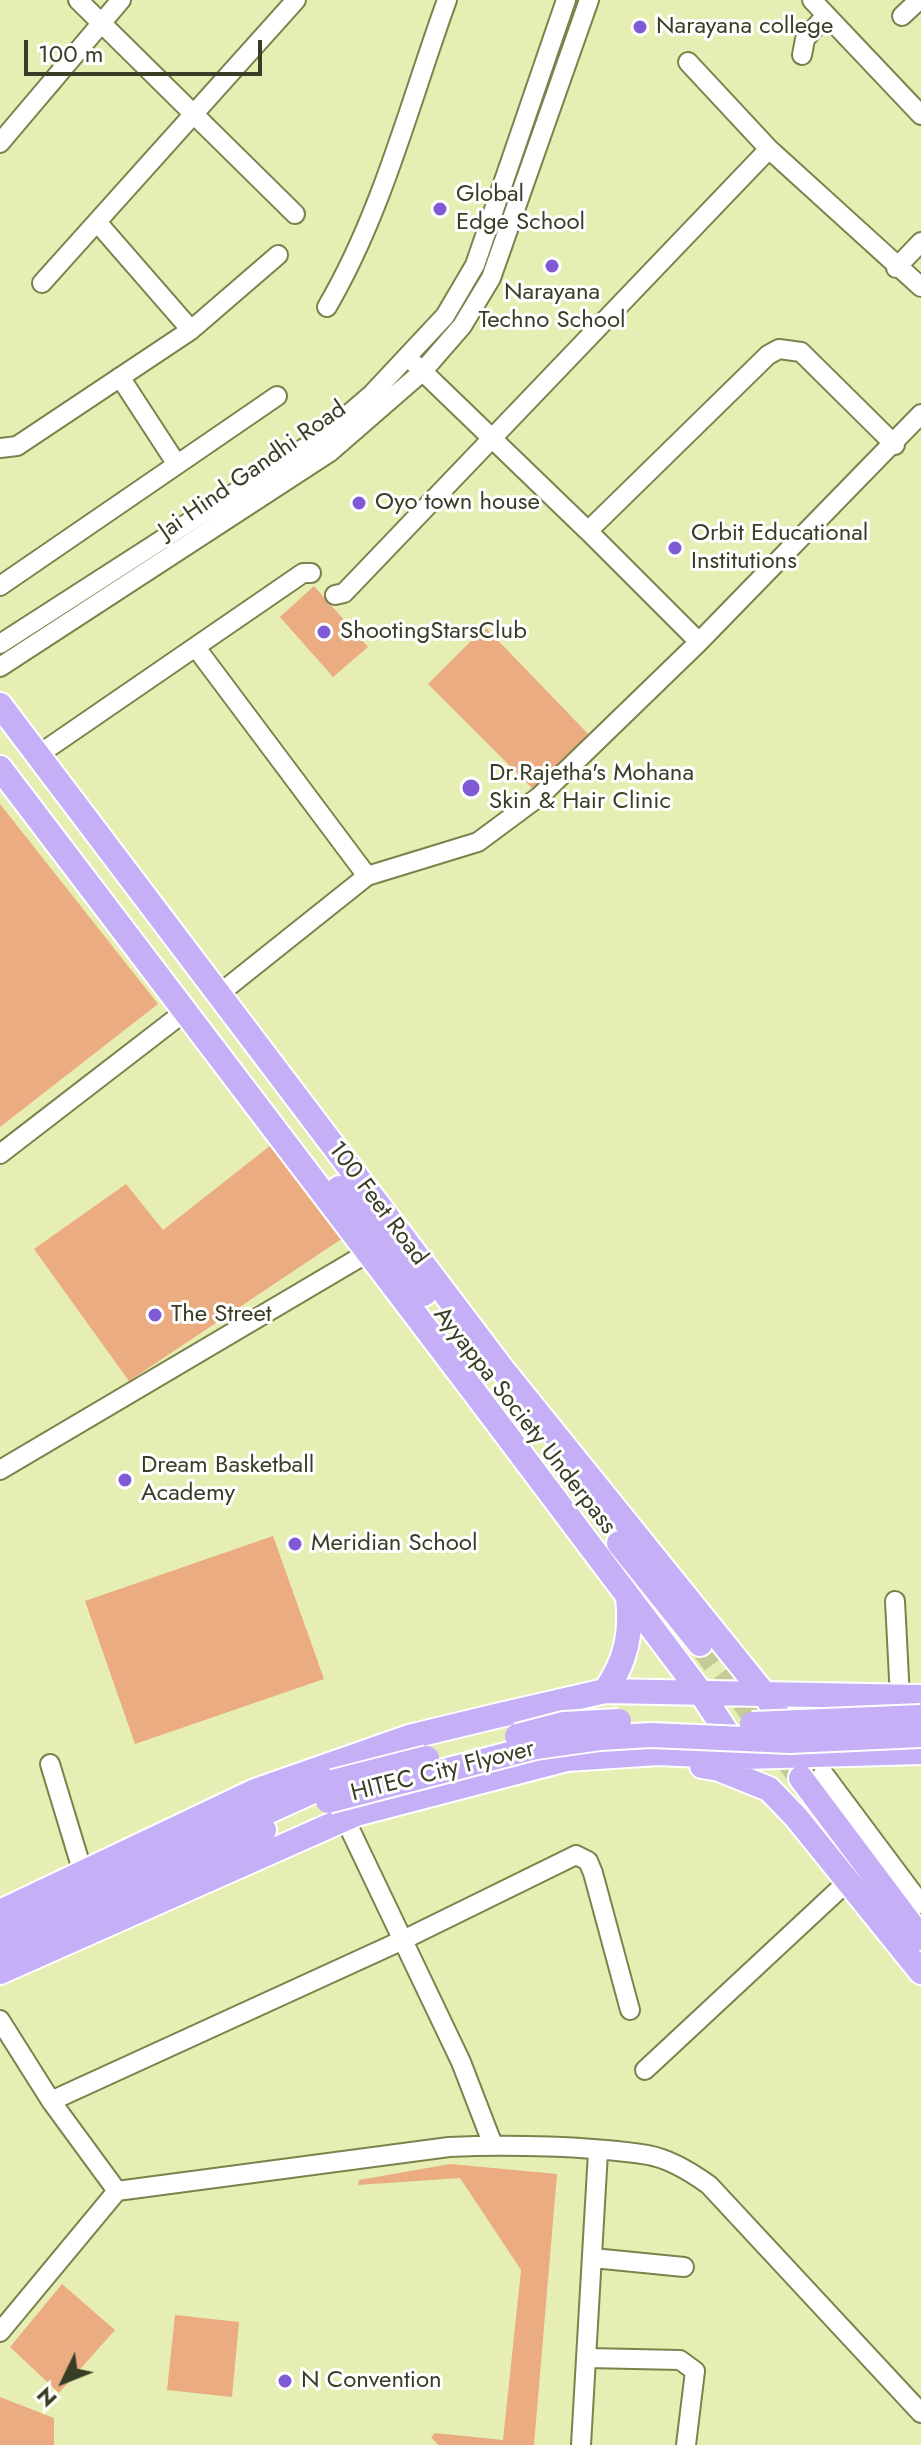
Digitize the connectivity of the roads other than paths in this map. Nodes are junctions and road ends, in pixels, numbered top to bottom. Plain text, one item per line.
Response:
1 (78, 0) edge
2 (121, 0) edge
3 (296, 0) edge
4 (447, 0) edge
5 (566, 0) edge
6 (589, 0) edge
7 (812, 0) edge
8 (919, 0) edge
9 (826, 15) junction
10 (902, 16) dead end
11 (101, 23) junction
12 (802, 55) dead end
13 (688, 62) dead end
14 (196, 114) junction
15 (921, 115) edge
16 (0, 143) edge
17 (769, 149) junction
18 (295, 214) dead end
19 (97, 222) junction
20 (921, 242) edge
21 (278, 255) dead end
22 (896, 268) junction
23 (42, 283) dead end
24 (921, 287) edge
25 (327, 307) dead end
26 (191, 330) junction
27 (408, 358) junction
28 (422, 372) junction
29 (120, 377) junction
30 (277, 396) dead end
31 (921, 414) edge
32 (492, 440) junction
33 (895, 445) junction
34 (0, 448) edge
35 (176, 463) junction
36 (588, 531) junction
37 (311, 573) dead end
38 (0, 586) edge
39 (335, 595) dead end
40 (699, 642) junction
41 (0, 644) edge
42 (197, 649) junction
43 (0, 667) edge
44 (0, 705) edge
45 (38, 755) junction
46 (0, 768) edge
47 (109, 848) junction
48 (77, 871) junction
49 (367, 876) junction
50 (219, 994) junction
51 (183, 1013) junction
52 (248, 1095) junction
53 (0, 1154) edge
54 (369, 1252) junction
55 (0, 1470) edge
56 (628, 1597) junction
57 (895, 1601) dead end
58 (700, 1644) tunnel mouth
59 (605, 1691) junction
60 (701, 1693) junction
61 (765, 1695) junction
62 (910, 1697) edge
63 (921, 1717) edge
64 (921, 1735) edge
65 (921, 1752) edge
66 (635, 1754) junction
67 (743, 1757) junction
68 (50, 1764) dead end
69 (810, 1769) junction
70 (345, 1819) junction
71 (156, 1870) junction
72 (83, 1873) junction
73 (847, 1882) junction
74 (921, 1904) edge
75 (0, 1912) edge
76 (0, 1933) edge
77 (921, 1938) edge
78 (405, 1939) junction
79 (0, 1956) edge
80 (0, 1972) edge
81 (921, 1972) edge
82 (630, 2010) dead end
83 (0, 2020) edge
84 (645, 2070) dead end
85 (51, 2101) junction
86 (493, 2145) junction
87 (598, 2152) junction
88 (117, 2191) junction
89 (593, 2258) junction
90 (684, 2267) dead end
91 (2, 2324) edge
92 (588, 2358) junction
93 (921, 2413) edge
94 (581, 2445) edge
95 (686, 2445) edge

1 - 11 street
2 - 11 street
3 - 14 street
4 - 25 street
5 - 27 street, Jai Hind Gandhi Road
6 - 28 street, Jai Hind Gandhi Road
7 - 9 street
8 - 10 street
9 - 12 street
9 - 15 street
11 - 14 street
11 - 16 street
13 - 17 street
14 - 18 street
14 - 19 street
17 - 22 street
17 - 32 street
19 - 23 street
19 - 26 street
20 - 22 street
21 - 26 street
22 - 24 street
26 - 29 street
27 - 28 street
27 - 41 street, Jai Hind Gandhi Road
28 - 32 street
28 - 43 street, Jai Hind Gandhi Road
29 - 34 street
29 - 35 street
30 - 35 street
31 - 33 street
32 - 36 street
32 - 39 street
33 - 36 street
33 - 40 street
35 - 38 street
36 - 40 street
37 - 42 street
40 - 49 street
42 - 45 street
42 - 49 street
44 - 45 main road, 100 Feet Road
45 - 47 main road, 100 Feet Road
46 - 48 main road, 100 Feet Road
47 - 48 main road
47 - 50 main road, 100 Feet Road
48 - 51 main road, 100 Feet Road
49 - 50 street
50 - 61 main road, 100 Feet Road
51 - 52 main road, 100 Feet Road
51 - 53 street
52 - 54 main road, 100 Feet Road
52 - 58 main road, Ayyappa Society Underpass
54 - 55 street
54 - 56 main road, 100 Feet Road
56 - 59 main road
56 - 60 main road, 100 Feet Road
57 - 62 street
59 - 60 main road
59 - 72 main road
60 - 61 main road
60 - 67 main road, 100 Feet Road
61 - 62 main road
61 - 69 main road, 100 Feet Road
63 - 71 main road, HITEC City Flyover, bridge
64 - 71 main road, HITEC City Flyover, bridge
65 - 69 main road
66 - 67 main road
66 - 70 main road
66 - 73 main road
67 - 69 main road
68 - 72 street
69 - 74 street
69 - 77 main road
70 - 78 street
70 - 80 main road
71 - 76 main road, HITEC City Flyover
71 - 79 main road, HITEC City Flyover
72 - 75 main road
73 - 81 main road
73 - 84 street
78 - 82 street
78 - 85 street
78 - 86 street
83 - 85 street
85 - 88 street
86 - 87 street
86 - 88 street
87 - 89 street
87 - 93 street
88 - 91 street
89 - 90 street
89 - 92 street
92 - 94 street
92 - 95 street

